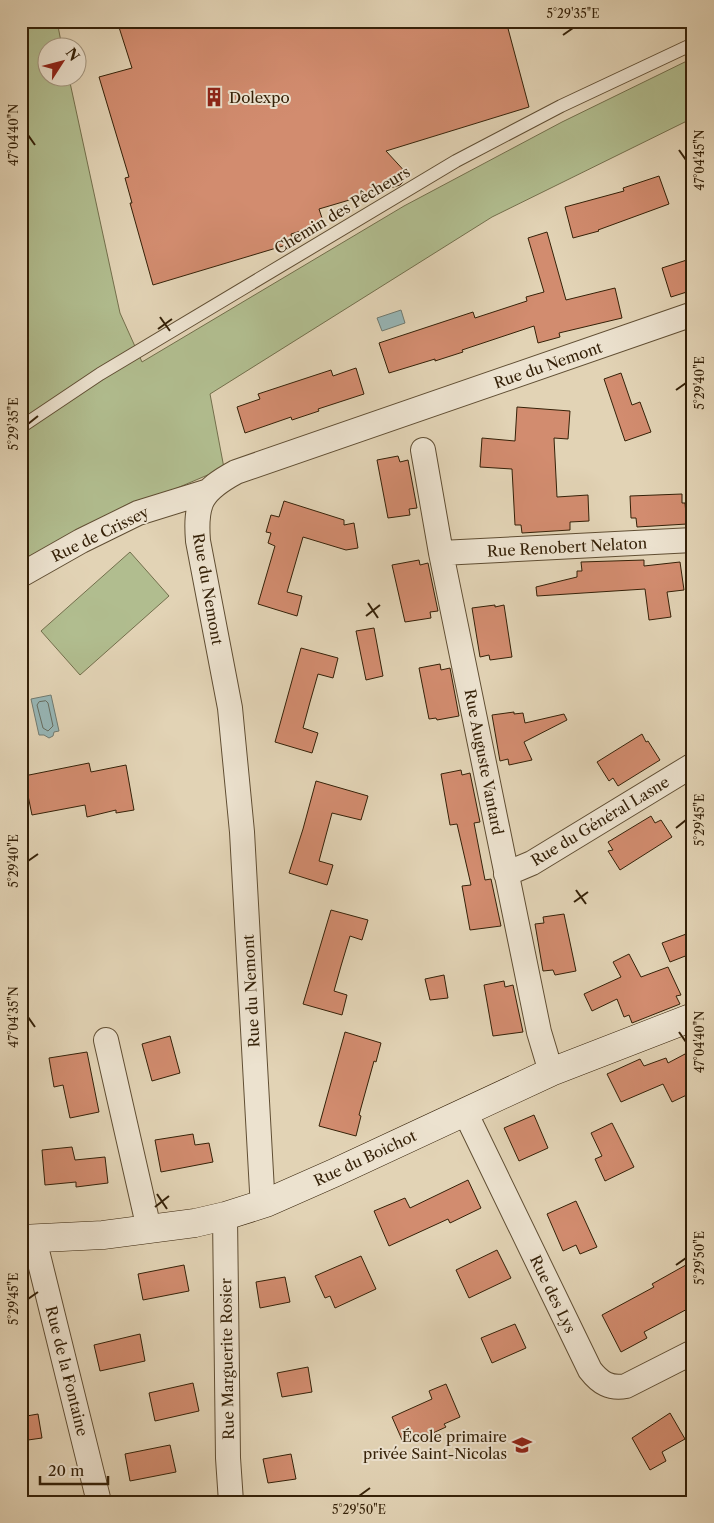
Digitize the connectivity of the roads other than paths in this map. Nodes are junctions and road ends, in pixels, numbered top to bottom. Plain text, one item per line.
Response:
1 (693, 44) edge
2 (693, 314) edge
3 (21, 428) edge
4 (423, 450) dead end
5 (209, 491) junction
6 (693, 540) edge
7 (441, 553) junction
8 (21, 575) edge
9 (693, 765) edge
10 (506, 874) junction
11 (693, 1017) edge
12 (106, 1040) dead end
13 (551, 1072) junction
14 (465, 1112) junction
15 (266, 1203) junction
16 (226, 1216) junction
17 (149, 1229) junction
18 (29, 1239) edge
19 (693, 1352) edge
20 (99, 1502) edge
21 (232, 1502) edge

1 - 3 lane, Chemin des Pêcheurs
2 - 5 street, Rue du Nemont
4 - 7 street, Rue Auguste Vantard
5 - 8 street, Rue de Crissey
5 - 15 street, Rue du Nemont
6 - 7 street, Rue Renobert Nelaton
7 - 10 street, Rue Auguste Vantard
9 - 10 street, Rue du Général Lasne
10 - 13 street, Rue Auguste Vantard
11 - 13 street, Rue du Boichot
12 - 17 street
13 - 14 street, Rue du Boichot
14 - 15 street, Rue du Boichot
14 - 19 street, Rue des Lys
15 - 16 street, Rue du Boichot
16 - 17 street, Rue du Boichot
16 - 21 street, Rue Marguerite Rosier
17 - 18 street, Rue du Boichot
18 - 20 street, Rue de la Fontaine

